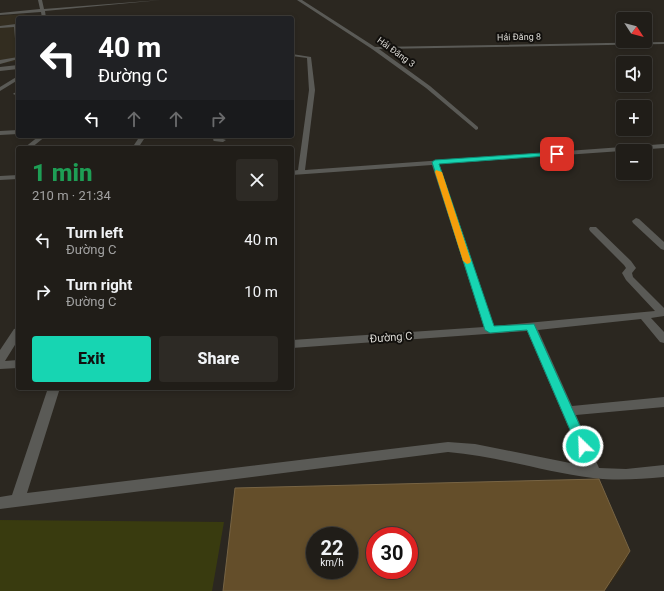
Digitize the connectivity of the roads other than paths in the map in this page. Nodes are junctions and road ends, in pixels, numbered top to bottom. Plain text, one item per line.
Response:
1 (40, 0) edge
2 (150, 0) edge
3 (158, 0) edge
4 (299, 0) edge
5 (42, 10) junction
6 (0, 14) edge
7 (44, 16) edge
8 (16, 25) edge
9 (0, 26) edge
10 (664, 43) edge
11 (374, 48) junction
12 (294, 55) edge
13 (16, 58) edge
14 (0, 62) edge
15 (16, 67) edge
16 (0, 69) edge
17 (16, 79) edge
18 (0, 89) edge
19 (476, 128) dead end
20 (16, 132) edge
21 (0, 133) edge
22 (40, 138) edge
23 (30, 146) edge
24 (664, 146) edge
25 (435, 162) junction
26 (301, 172) junction
27 (294, 173) edge
28 (16, 177) edge
29 (0, 178) edge
30 (636, 221) dead end
31 (593, 229) dead end
32 (664, 247) edge
33 (664, 313) edge
34 (643, 315) junction
35 (531, 326) junction
36 (490, 330) junction
37 (16, 334) edge
38 (664, 339) edge
39 (294, 344) edge
40 (0, 359) edge
41 (16, 364) edge
42 (0, 365) edge
43 (53, 390) edge
44 (664, 402) edge
45 (567, 411) junction
46 (664, 471) edge
47 (595, 473) junction
48 (17, 501) junction
49 (0, 502) edge

1 - 5 street
2 - 3 street
2 - 5 street
4 - 11 street, Hải Đăng 3
5 - 6 street
5 - 7 street
8 - 9 street
10 - 11 street, Hải Đăng 8
11 - 19 street, Hải Đăng 3
12 - 26 street
13 - 14 street
15 - 16 street
17 - 18 street
20 - 21 street
22 - 23 street
24 - 25 street
25 - 26 street
25 - 36 street
26 - 27 street
28 - 29 street
30 - 32 street
31 - 33 street, Đường C
33 - 34 street, Đường C
34 - 35 street, Đường C
34 - 38 street
35 - 36 street, Đường C
35 - 45 street
36 - 39 street, Đường C
37 - 40 street
41 - 42 street
43 - 48 street
44 - 45 street
45 - 47 street
46 - 47 street
47 - 48 street
48 - 49 street

